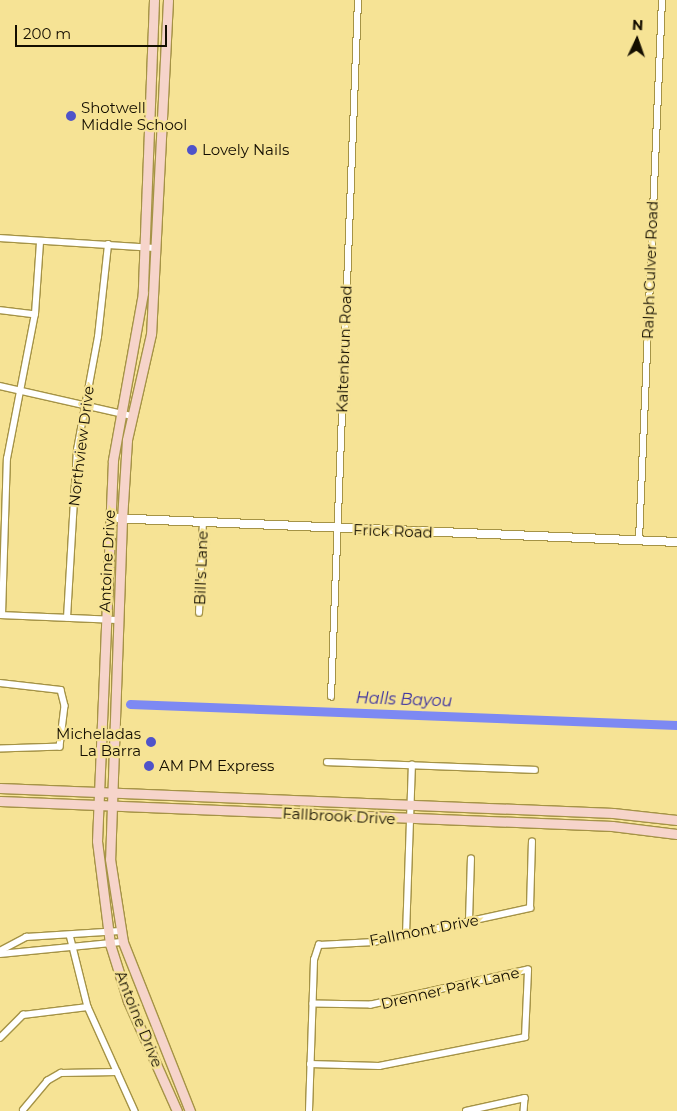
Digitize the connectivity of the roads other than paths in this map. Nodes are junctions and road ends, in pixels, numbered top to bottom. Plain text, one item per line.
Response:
1 (154, 0) edge
2 (168, 0) edge
3 (358, 0) edge
4 (662, 0) edge
5 (150, 110) junction
6 (162, 111) junction
7 (0, 238) edge
8 (40, 242) junction
9 (108, 245) junction
10 (144, 247) junction
11 (156, 248) junction
12 (0, 310) edge
13 (35, 314) junction
14 (0, 386) edge
15 (19, 390) junction
16 (84, 403) junction
17 (119, 412) junction
18 (132, 416) junction
19 (110, 518) junction
20 (122, 519) junction
21 (203, 522) junction
22 (337, 528) junction
23 (639, 540) junction
24 (677, 542) edge
25 (199, 613) dead end
26 (1, 615) edge
27 (68, 618) junction
28 (104, 620) junction
29 (117, 620) junction
30 (0, 683) edge
31 (330, 697) dead end
32 (0, 749) edge
33 (327, 762) dead end
34 (412, 765) junction
35 (535, 770) dead end
36 (0, 788) edge
37 (98, 792) junction
38 (112, 793) junction
39 (245, 799) junction
40 (0, 801) edge
41 (98, 805) junction
42 (411, 805) junction
43 (111, 806) junction
44 (244, 812) junction
45 (410, 819) junction
46 (677, 820) edge
47 (677, 834) edge
48 (532, 842) dead end
49 (471, 859) dead end
50 (469, 921) junction
51 (120, 931) junction
52 (106, 932) junction
53 (70, 935) junction
54 (406, 935) junction
55 (122, 942) junction
56 (110, 944) junction
57 (71, 947) junction
58 (0, 952) edge
59 (312, 1004) junction
60 (88, 1007) junction
61 (0, 1038) edge
62 (164, 1050) junction
63 (152, 1055) junction
64 (310, 1064) junction
65 (117, 1072) junction
66 (23, 1110) dead end
67 (135, 1111) edge
68 (177, 1111) edge
69 (190, 1111) edge
70 (309, 1111) edge
71 (466, 1111) edge
72 (524, 1111) edge

1 - 5 main road, Antoine Drive
2 - 6 main road, Antoine Drive
3 - 22 street, Kaltenbrun Road
4 - 23 street, Ralph Culver Road
5 - 6 main road
5 - 10 main road, Antoine Drive
6 - 11 main road, Antoine Drive
7 - 8 street
8 - 9 street
8 - 13 street
9 - 10 street
9 - 16 street, Northview Drive
10 - 11 street
10 - 17 main road, Antoine Drive
11 - 18 main road, Antoine Drive
12 - 13 street
13 - 15 street
14 - 15 street
15 - 16 street
15 - 26 street
16 - 17 street
16 - 27 street, Northview Drive
17 - 18 street
17 - 19 main road, Antoine Drive
18 - 20 main road, Antoine Drive
19 - 20 street, Frick Road
19 - 28 main road, Antoine Drive
20 - 21 street, Frick Road
20 - 29 main road, Antoine Drive
21 - 22 street, Frick Road
21 - 25 street, Bill's Lane
22 - 23 street, Frick Road
22 - 31 street, Kaltenbrun Road
23 - 24 street, Frick Road
26 - 27 street
27 - 28 street
28 - 29 street
28 - 37 main road, Antoine Drive
29 - 38 main road, Antoine Drive
30 - 32 street
33 - 34 street
34 - 35 street
34 - 42 street
36 - 37 main road, Fallbrook Drive
37 - 38 main road, Fallbrook Drive
37 - 41 main road, Antoine Drive
38 - 39 main road, Fallbrook Drive
38 - 43 main road, Antoine Drive
39 - 42 main road, Fallbrook Drive
39 - 44 main road
40 - 41 main road, Fallbrook Drive
41 - 43 main road, Fallbrook Drive
41 - 52 main road, Antoine Drive
42 - 45 street
42 - 46 main road, Fallbrook Drive
43 - 44 main road, Fallbrook Drive
43 - 51 main road, Antoine Drive
44 - 45 main road, Fallbrook Drive
45 - 47 main road, Fallbrook Drive
45 - 54 street
48 - 50 street, Fallmont Drive
49 - 50 street
50 - 54 street, Fallmont Drive
51 - 52 street
51 - 55 main road, Antoine Drive
52 - 53 street
52 - 56 main road, Antoine Drive
53 - 57 street
53 - 58 street
54 - 59 street, Fallmont Drive
55 - 56 street
55 - 62 main road, Antoine Drive
56 - 57 street
56 - 63 main road, Antoine Drive
57 - 58 street
57 - 60 street
59 - 64 street
59 - 64 street, Drenner Park Lane
60 - 61 street
60 - 65 street
62 - 63 main road
62 - 69 main road, Antoine Drive
63 - 68 main road, Antoine Drive
64 - 70 street
65 - 66 street
65 - 67 street
71 - 72 street

